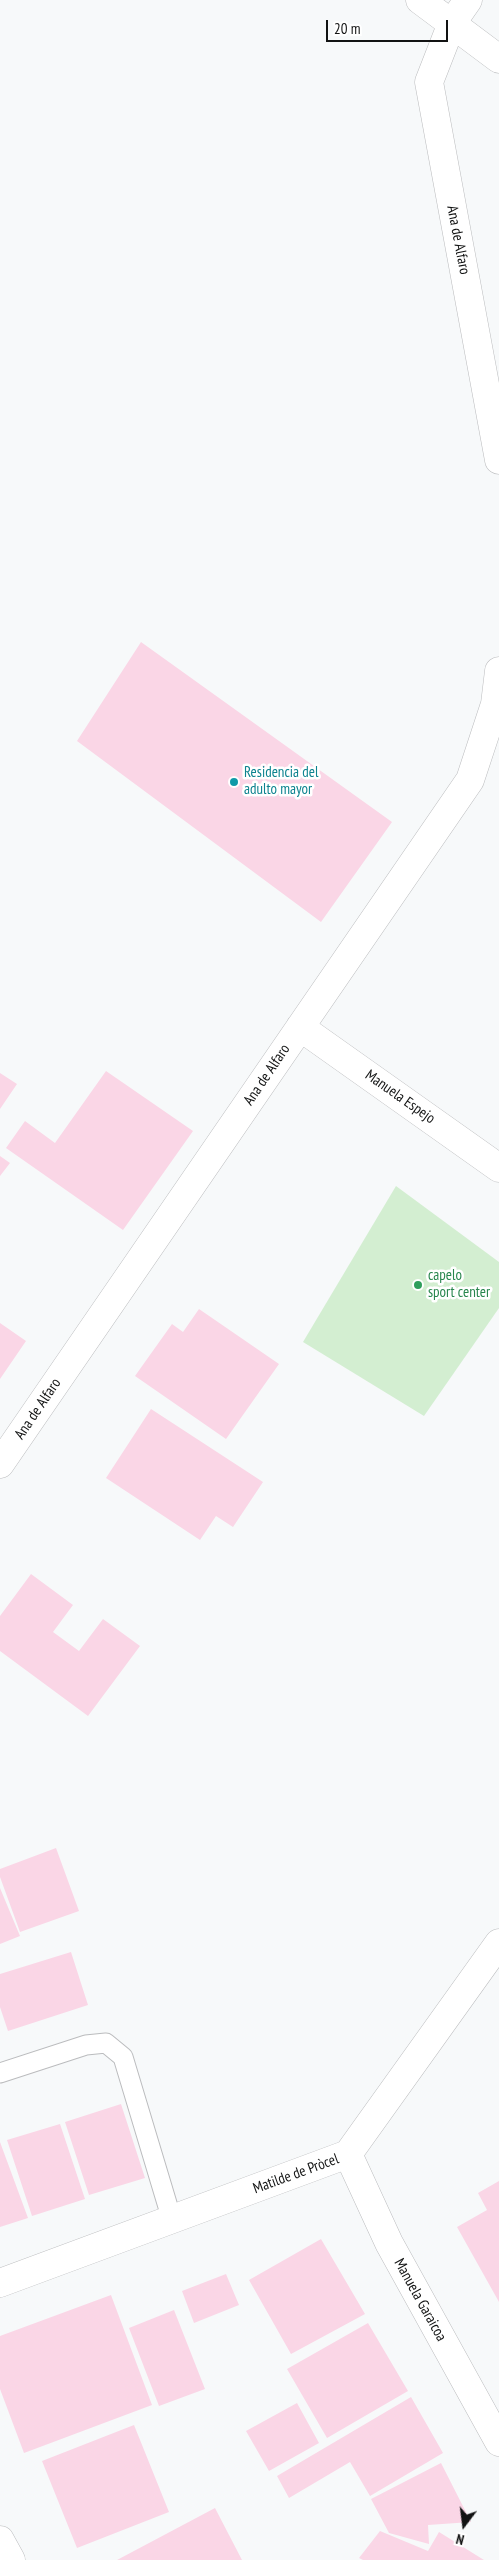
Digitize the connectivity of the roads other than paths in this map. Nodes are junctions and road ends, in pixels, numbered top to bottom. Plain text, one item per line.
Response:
1 (420, 0) edge
2 (468, 0) edge
3 (452, 23) junction
4 (499, 59) edge
5 (499, 460) edge
6 (499, 671) edge
7 (300, 1027) junction
8 (499, 1168) edge
9 (0, 1464) edge
10 (499, 1943) edge
11 (0, 2073) edge
12 (348, 2154) junction
13 (172, 2220) junction
14 (0, 2283) edge
15 (499, 2442) edge
16 (0, 2540) edge
17 (11, 2560) edge

1 - 3 street
2 - 3 street, Ana de Alfaro
3 - 4 street
3 - 5 street, Ana de Alfaro
6 - 7 street, Ana de Alfaro
7 - 8 street, Manuela Espejo
7 - 9 street, Ana de Alfaro
10 - 12 street, Matilde de Pròcel
11 - 13 lane
12 - 13 street, Matilde de Pròcel
12 - 15 street, Manuela Garaicoa
13 - 14 street, Matilde de Pròcel
16 - 17 street

